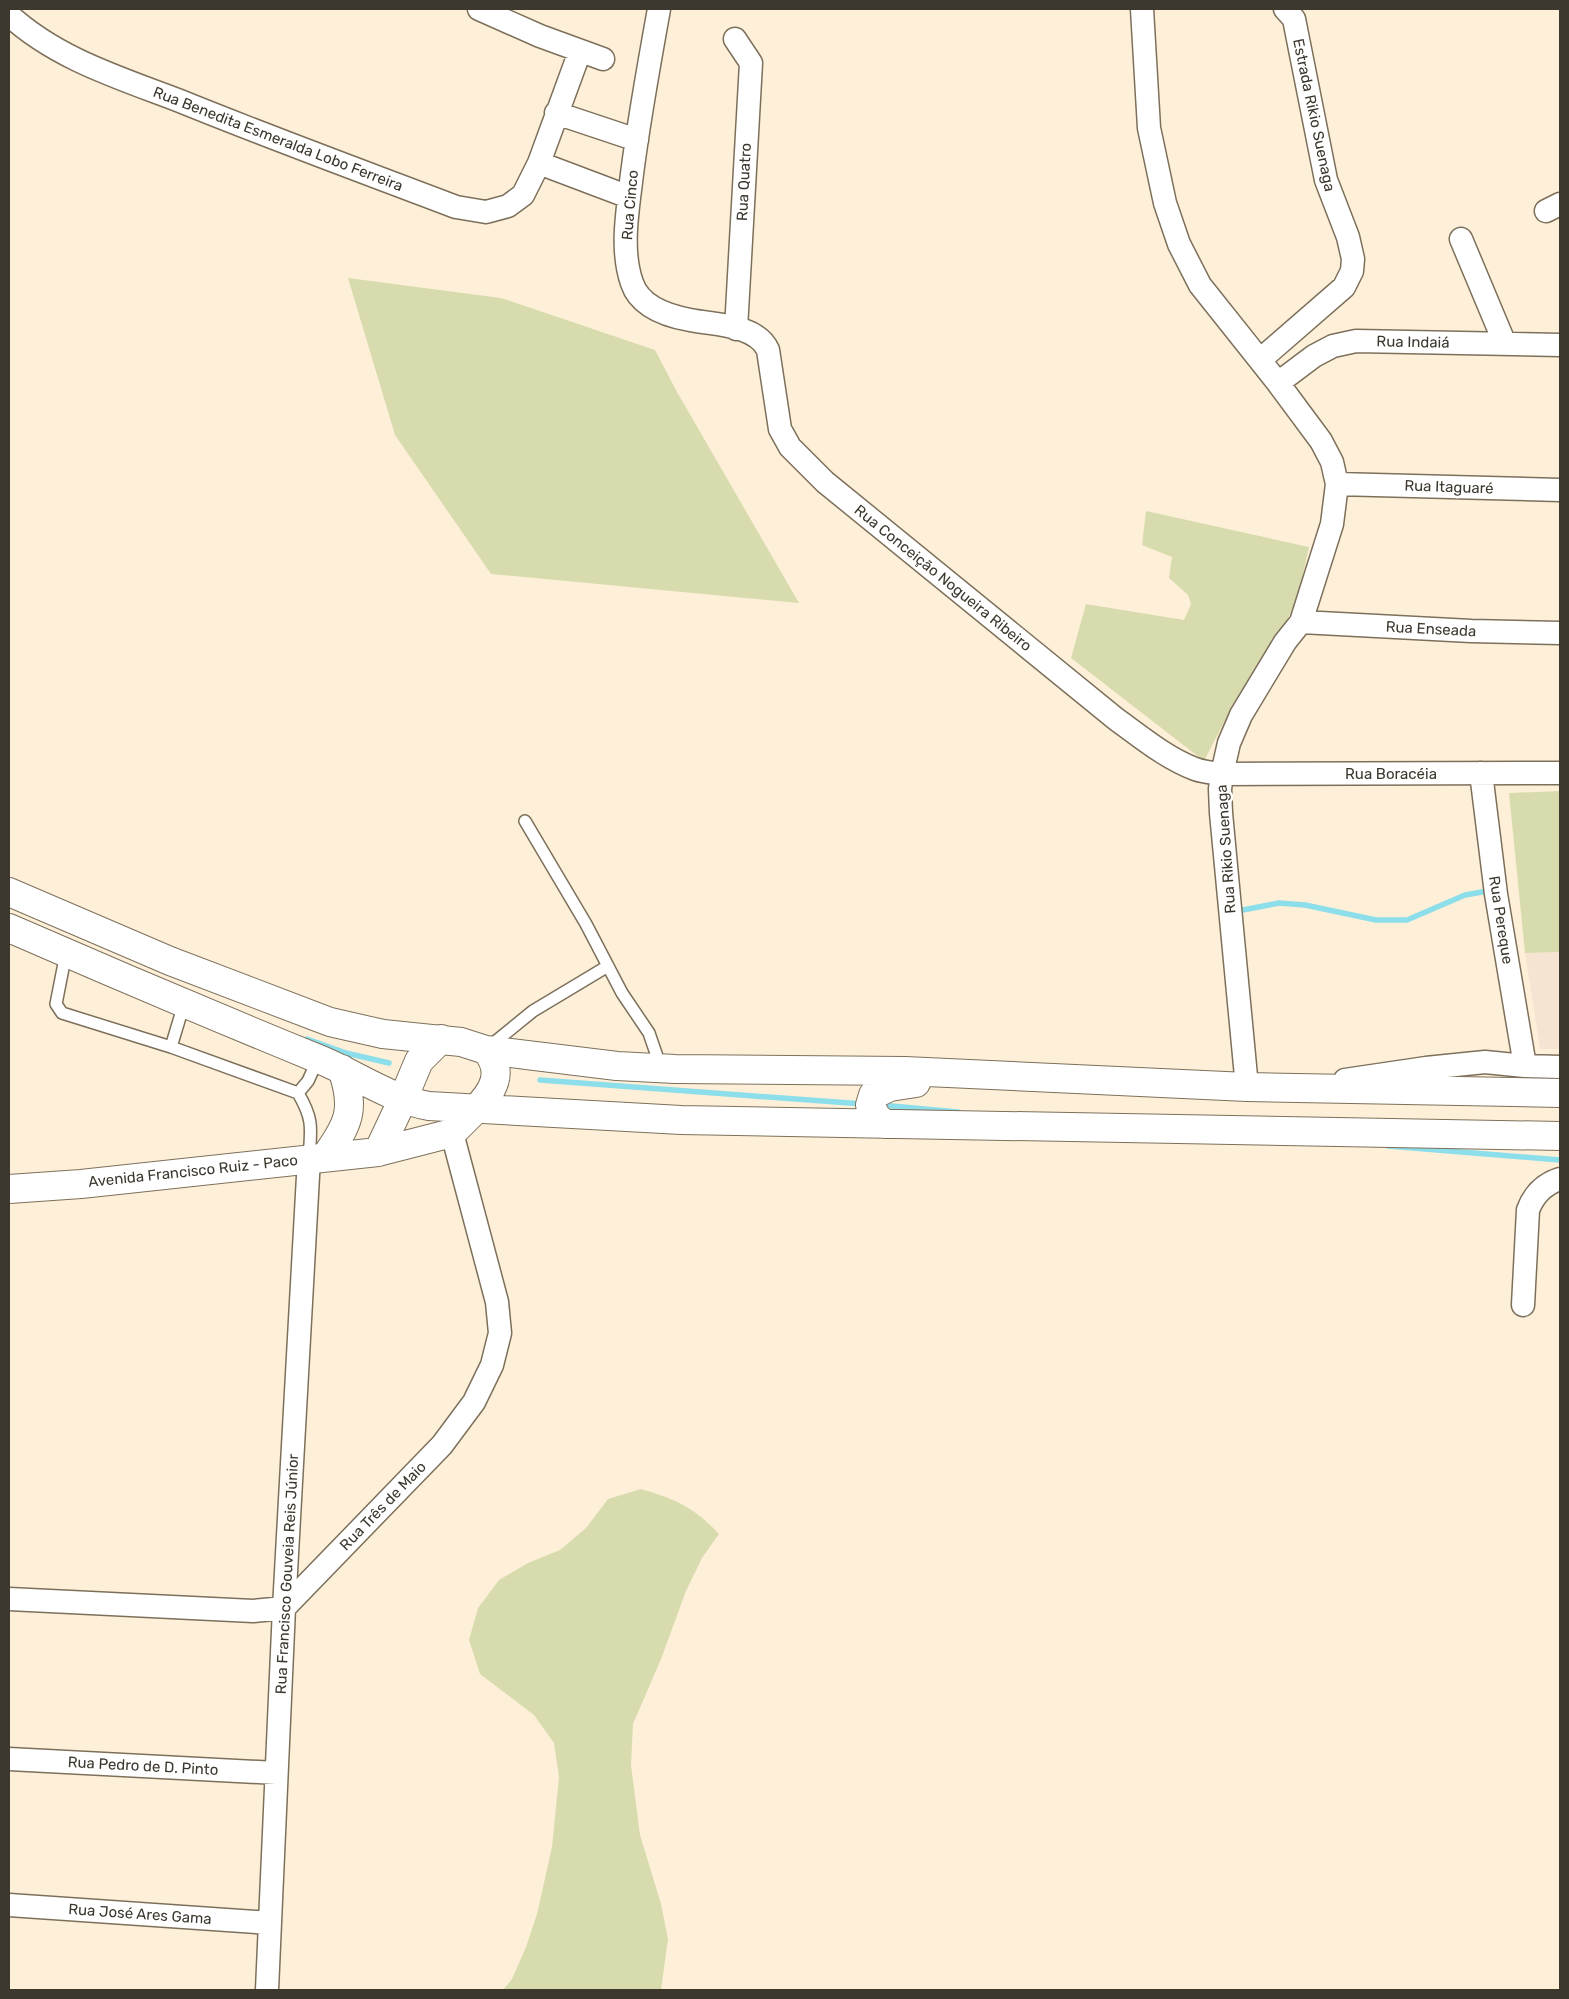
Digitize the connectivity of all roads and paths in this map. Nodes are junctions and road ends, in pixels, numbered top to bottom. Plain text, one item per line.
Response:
1 (478, 9) edge
2 (659, 9) edge
3 (1142, 9) edge
4 (1285, 9) edge
5 (9, 15) edge
6 (735, 39) dead end
7 (580, 51) junction
8 (603, 59) dead end
9 (556, 113) junction
10 (637, 140) junction
11 (540, 163) junction
12 (629, 197) junction
13 (1461, 239) dead end
14 (736, 329) junction
15 (1505, 344) junction
16 (1560, 345) edge
17 (1260, 360) junction
18 (1278, 383) junction
19 (1337, 484) junction
20 (1560, 490) edge
21 (1301, 622) junction
22 (1560, 633) edge
23 (1481, 773) junction
24 (1560, 773) edge
25 (1222, 774) junction
26 (525, 821) dead end
27 (9, 892) edge
28 (9, 928) edge
29 (66, 953) junction
30 (608, 966) junction
31 (184, 1004) junction
32 (441, 1040) junction
33 (171, 1047) junction
34 (486, 1050) junction
35 (330, 1064) junction
36 (1526, 1066) junction
37 (1560, 1066) edge
38 (661, 1068) junction
39 (967, 1075) junction
40 (1247, 1087) junction
41 (1298, 1088) junction
42 (298, 1093) junction
43 (1560, 1093) edge
44 (403, 1099) junction
45 (475, 1110) junction
46 (884, 1124) junction
47 (452, 1133) junction
48 (1560, 1136) edge
49 (378, 1152) junction
50 (317, 1158) junction
51 (1560, 1179) edge
52 (9, 1189) edge
53 (1523, 1305) dead end
54 (9, 1599) edge
55 (284, 1608) junction
56 (9, 1759) edge
57 (276, 1773) junction
58 (9, 1905) edge
59 (270, 1923) junction
60 (267, 1990) edge

1 - 7 street
2 - 10 street, Rua Cinco
3 - 17 street
4 - 17 street, Estrada Rikio Suenaga
5 - 11 street, Rua Benedita Esmeralda Lobo Ferreira
6 - 14 street, Rua Quatro
7 - 8 street
7 - 9 street, Rua Benedita Esmeralda Lobo Ferreira
9 - 10 street
9 - 11 street, Rua Benedita Esmeralda Lobo Ferreira
10 - 12 street, Rua Cinco
11 - 12 street
12 - 14 street, Rua Cinco
13 - 15 street
14 - 25 street, Rua Conceição Nogueira Ribeiro
15 - 16 street, Rua Indaiá
15 - 18 street, Rua Indaiá
17 - 18 street
18 - 19 street, Rua Rikio Suenaga
19 - 20 street, Rua Itaguaré
19 - 21 street, Rua Rikio Suenaga
21 - 22 street, Rua Enseada
21 - 25 street, Rua Rikio Suenaga
23 - 24 street, Rua Boracéia
23 - 25 street, Rua Boracéia
23 - 36 street, Rua Pereque
25 - 40 street, Rua Rikio Suenaga
26 - 30 lane
27 - 32 main road
28 - 29 main road
29 - 31 main road
29 - 33 lane
30 - 34 lane
30 - 38 lane
31 - 33 lane
31 - 35 main road
32 - 34 main road
32 - 44 main road
33 - 42 lane
34 - 38 main road
34 - 45 main road
35 - 42 lane
35 - 44 main road
35 - 50 main road
36 - 37 street
36 - 41 street
38 - 39 main road
39 - 40 main road
39 - 46 main road
40 - 41 main road
41 - 43 main road
42 - 50 lane
44 - 45 main road
44 - 49 main road
45 - 46 main road
45 - 47 main road
46 - 48 main road
47 - 49 main road, Avenida Francisco Ruiz - Paco
47 - 55 street, Rua Três de Maio
49 - 50 main road, Avenida Francisco Ruiz - Paco
50 - 52 main road, Avenida Francisco Ruiz - Paco
50 - 55 street, Rua Francisco Gouveia Reis Júnior
51 - 53 street
54 - 55 street
55 - 57 street, Rua Francisco Gouveia Reis Júnior
56 - 57 street, Rua Pedro de D. Pinto
57 - 59 street, Rua Francisco Gouveia Reis Júnior
58 - 59 street, Rua José Ares Gama
59 - 60 street, Rua Francisco Gouveia Reis Júnior

